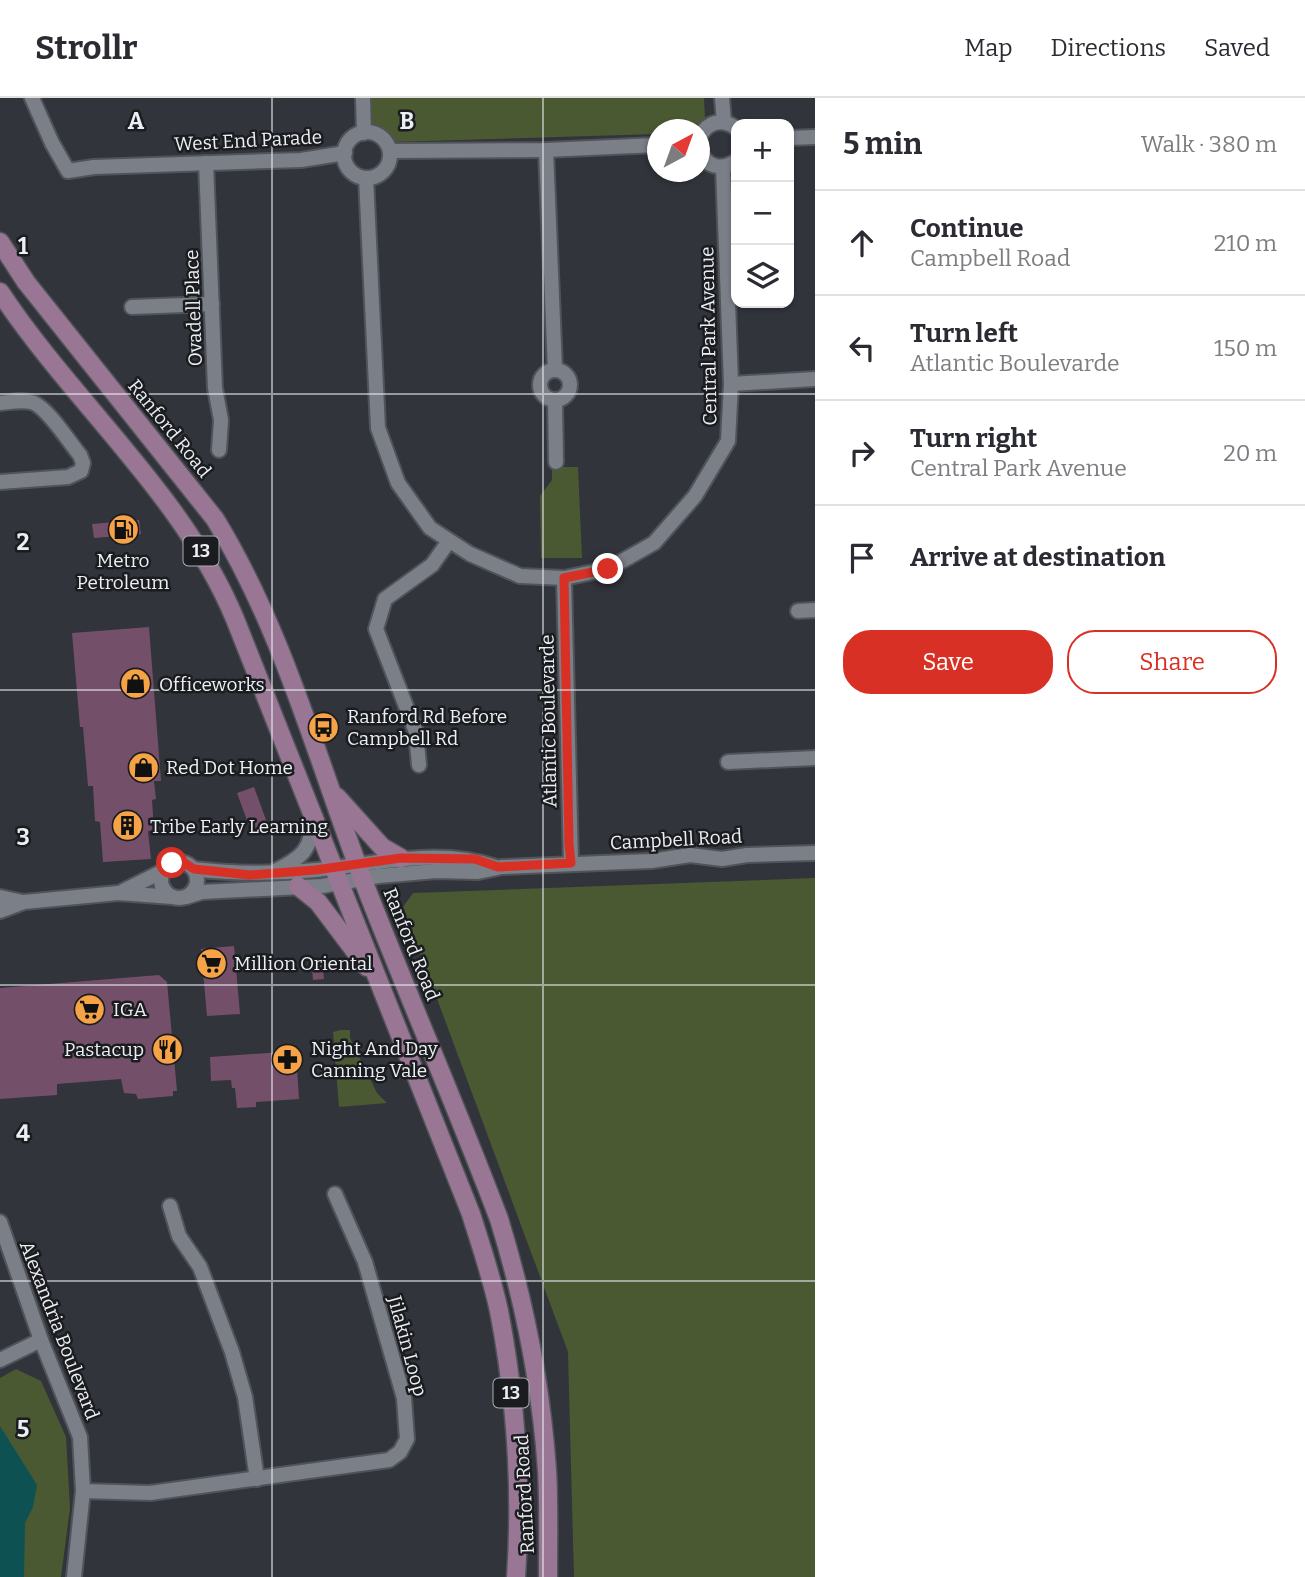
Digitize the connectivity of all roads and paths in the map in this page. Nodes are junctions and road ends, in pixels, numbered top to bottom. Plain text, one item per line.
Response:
1 (32, 98) edge
2 (363, 98) edge
3 (722, 98) edge
4 (710, 125) edge
5 (730, 125) edge
6 (364, 132) junction
7 (794, 138) edge
8 (815, 138) edge
9 (647, 145) edge
10 (546, 150) junction
11 (390, 151) junction
12 (345, 153) junction
13 (206, 163) junction
14 (710, 163) edge
15 (730, 164) edge
16 (366, 178) junction
17 (0, 242) edge
18 (0, 292) edge
19 (212, 304) junction
20 (132, 307) dead end
21 (815, 379) edge
22 (731, 384) junction
23 (0, 403) edge
24 (219, 450) dead end
25 (556, 462) dead end
26 (0, 482) edge
27 (449, 541) junction
28 (564, 578) junction
29 (815, 610) edge
30 (798, 611) dead end
31 (815, 758) edge
32 (728, 762) dead end
33 (419, 765) dead end
34 (328, 786) junction
35 (310, 810) junction
36 (815, 853) edge
37 (401, 858) junction
38 (571, 863) junction
39 (498, 867) junction
40 (194, 869) junction
41 (163, 871) junction
42 (360, 871) junction
43 (271, 873) junction
44 (335, 875) junction
45 (298, 886) junction
46 (118, 893) junction
47 (0, 897) edge
48 (180, 897) junction
49 (24, 902) junction
50 (0, 911) edge
51 (379, 983) junction
52 (335, 1194) dead end
53 (170, 1206) dead end
54 (0, 1222) edge
55 (41, 1340) junction
56 (0, 1360) edge
57 (257, 1479) junction
58 (83, 1491) junction
59 (74, 1577) edge
60 (516, 1577) edge
61 (548, 1577) edge

1 - 13 street, West End Parade
2 - 6 street
3 - 5 street
4 - 5 street
6 - 11 street
6 - 12 street, West End Parade
7 - 8 street
9 - 10 street
10 - 11 street
10 - 25 street
11 - 16 street
12 - 13 street, West End Parade
12 - 16 street, West End Parade
13 - 19 street, Ovadell Place
14 - 15 street
15 - 22 street, Central Park Avenue
16 - 27 street, Central Park Avenue
17 - 34 main road, Ranford Road / 13
18 - 35 main road, Ranford Road / 13
19 - 20 street
19 - 24 street, Ovadell Place
21 - 22 street
22 - 28 street, Central Park Avenue
23 - 26 street
27 - 28 street, Central Park Avenue
27 - 33 street
28 - 38 street, Atlantic Boulevarde
29 - 30 street
31 - 32 street
34 - 37 main road
34 - 42 main road, Ranford Road / 13
35 - 43 street
35 - 44 main road, Ranford Road / 13
36 - 38 street, Campbell Road
37 - 39 street, Campbell Road
37 - 42 street, Campbell Road
38 - 39 street, Campbell Road
39 - 42 street, Campbell Road
40 - 41 street
40 - 43 street, Campbell Road
40 - 48 street
41 - 46 street, Campbell Road
41 - 48 street
42 - 44 street, Campbell Road
42 - 61 main road, Ranford Road / 13
43 - 44 street, Campbell Road
44 - 45 street, Campbell Road
44 - 51 main road, Ranford Road / 13
45 - 48 street, Campbell Road
45 - 51 main road
46 - 48 street, Campbell Road
46 - 49 street, Campbell Road
47 - 49 street, Campbell Road
49 - 50 street, Campbell Road
51 - 60 main road, Ranford Road / 13
52 - 57 street, Jilakin Loop
53 - 57 street
54 - 55 street, Alexandria Boulevard
55 - 56 street
55 - 58 street, Alexandria Boulevard
57 - 58 street, Jilakin Loop
58 - 59 street, Alexandria Boulevard

